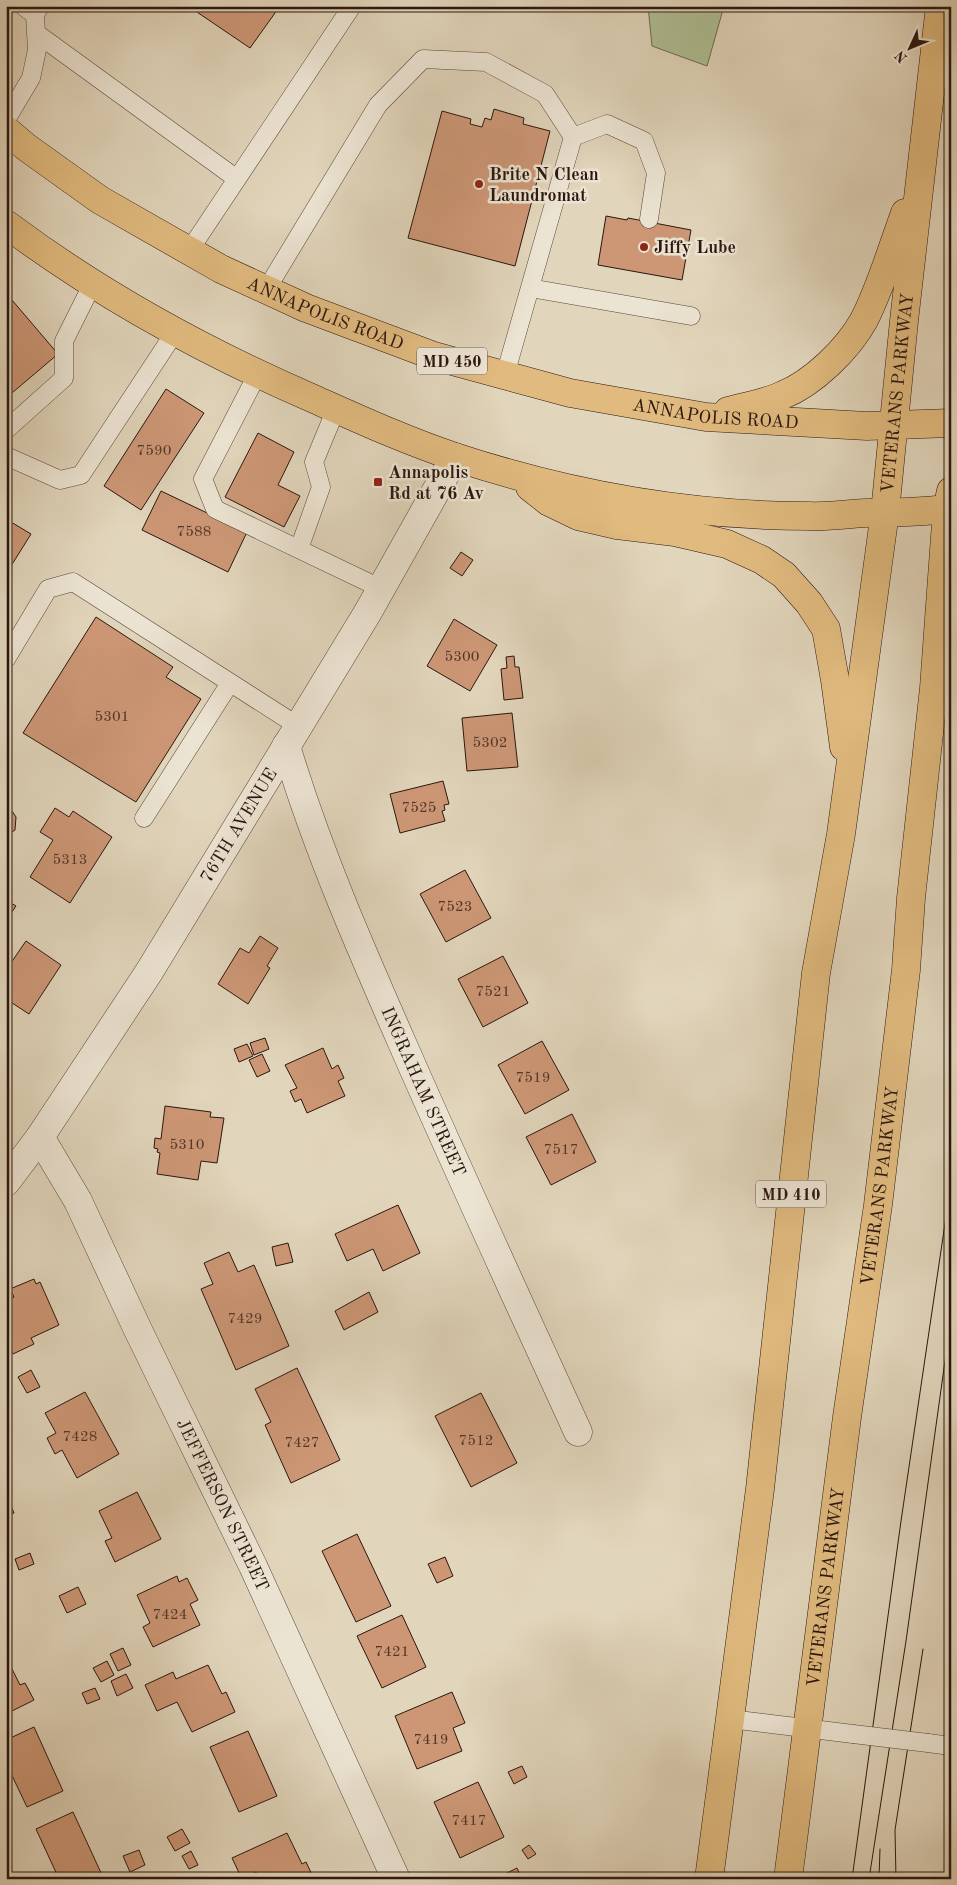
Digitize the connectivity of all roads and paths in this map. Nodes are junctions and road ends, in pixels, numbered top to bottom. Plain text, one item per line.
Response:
1 (352, 6) edge
2 (940, 6) edge
3 (33, 9) edge
4 (36, 33) junction
5 (6, 120) edge
6 (6, 130) edge
7 (573, 137) junction
8 (920, 171) junction
9 (237, 179) junction
10 (649, 219) dead end
11 (6, 224) edge
12 (188, 251) junction
13 (93, 283) junction
14 (530, 288) junction
15 (266, 290) junction
16 (691, 316) dead end
17 (175, 332) junction
18 (258, 373) junction
19 (505, 375) junction
20 (336, 409) junction
21 (706, 417) junction
22 (951, 423) edge
23 (894, 425) junction
24 (6, 430) edge
25 (6, 456) edge
26 (455, 457) junction
27 (513, 473) junction
28 (949, 502) edge
29 (885, 512) junction
30 (299, 549) junction
31 (382, 588) junction
32 (6, 659) edge
33 (230, 683) junction
34 (292, 736) junction
35 (849, 781) junction
36 (144, 818) dead end
37 (40, 1137) junction
38 (6, 1182) edge
39 (578, 1432) dead end
40 (730, 1718) junction
41 (807, 1728) junction
42 (951, 1746) edge
43 (396, 1879) edge
44 (710, 1879) edge
45 (788, 1879) edge

1 - 9 lane
2 - 8 main road, VETERANS PARKWAY / MD 410
3 - 4 lane
4 - 5 lane
4 - 9 lane
6 - 12 main road, ANNAPOLIS ROAD / MD 450
7 - 10 lane
7 - 14 lane
7 - 15 lane
8 - 21 main road
8 - 23 main road, VETERANS PARKWAY / MD 410
9 - 12 lane
11 - 13 main road
12 - 15 main road, ANNAPOLIS ROAD / MD 450
13 - 17 main road
13 - 24 lane
14 - 16 lane
14 - 19 lane
15 - 19 main road, ANNAPOLIS ROAD / MD 450
17 - 18 main road
17 - 25 lane
18 - 20 main road
18 - 30 lane
19 - 21 main road, ANNAPOLIS ROAD / MD 450
20 - 26 main road
20 - 30 lane
21 - 23 main road, ANNAPOLIS ROAD / MD 450
22 - 23 main road, ANNAPOLIS ROAD / MD 450
23 - 29 main road, VETERANS PARKWAY / MD 410
26 - 27 main road
26 - 31 street, 76TH AVENUE
27 - 29 main road
27 - 35 main road, VETERANS PARKWAY
28 - 29 main road
28 - 41 main road, VETERANS PARKWAY
29 - 35 main road, VETERANS PARKWAY / MD 410
30 - 31 lane
31 - 34 street, 76TH AVENUE
32 - 33 lane
33 - 34 lane
33 - 36 lane
34 - 37 street, 76TH AVENUE
34 - 39 street, INGRAHAM STREET
35 - 40 main road, VETERANS PARKWAY / MD 410
37 - 38 street, 76TH AVENUE
37 - 43 street, JEFFERSON STREET
40 - 41 lane
40 - 44 main road, VETERANS PARKWAY / MD 410
41 - 42 lane, bridge
41 - 45 main road, VETERANS PARKWAY

